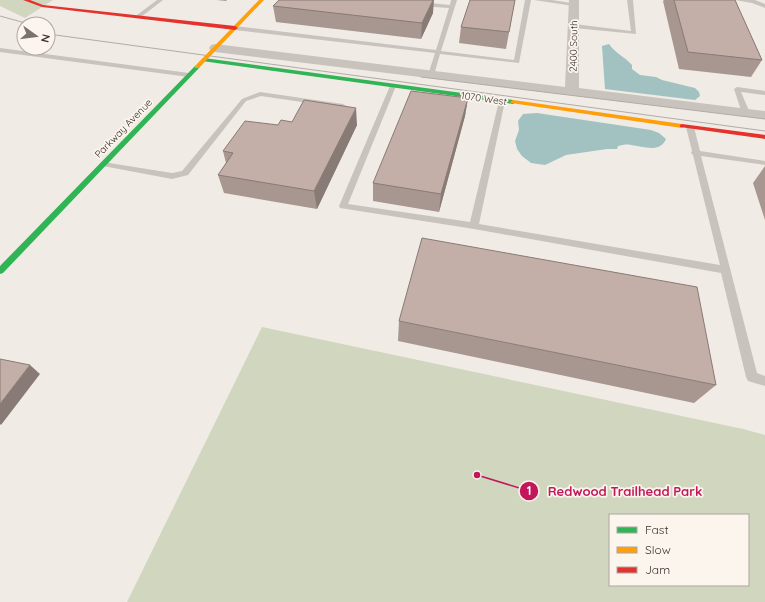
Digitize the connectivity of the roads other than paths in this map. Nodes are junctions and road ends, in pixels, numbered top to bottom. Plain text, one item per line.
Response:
1 (25, 0) edge
2 (160, 0) edge
3 (262, 0) edge
4 (454, 0) edge
5 (528, 0) edge
6 (537, 0) edge
7 (630, 0) edge
8 (738, 0) edge
9 (754, 1) edge
10 (574, 2) edge
11 (415, 3) edge
12 (765, 6) edge
13 (451, 7) junction
14 (139, 16) junction
15 (574, 26) junction
16 (235, 28) junction
17 (215, 48) junction
18 (0, 50) edge
19 (438, 52) junction
20 (204, 60) junction
21 (431, 75) junction
22 (189, 76) junction
23 (393, 86) junction
24 (572, 91) junction
25 (765, 93) edge
26 (502, 100) junction
27 (351, 107) edge
28 (746, 112) junction
29 (765, 115) edge
30 (690, 127) junction
31 (765, 137) edge
32 (695, 153) junction
33 (765, 163) edge
34 (103, 164) junction
35 (474, 226) junction
36 (725, 270) junction
37 (0, 271) edge
38 (765, 381) edge

1 - 14 street
2 - 14 lane
3 - 16 street, Parkway Avenue
4 - 13 lane
5 - 19 lane
6 - 10 lane
7 - 15 lane
8 - 9 lane
9 - 12 lane
10 - 15 street, 2400 South
11 - 13 lane
13 - 19 lane
14 - 16 street
15 - 24 street, 2400 South
16 - 17 street, Parkway Avenue
16 - 19 lane
17 - 20 street, Parkway Avenue
17 - 21 street, 1070 West
18 - 22 lane
19 - 21 lane
20 - 22 street, Parkway Avenue
20 - 23 street, 1070 West
21 - 24 street, 1070 West
22 - 34 street, Parkway Avenue
23 - 26 street, 1070 West
23 - 35 lane
24 - 28 street, 1070 West
25 - 28 lane
26 - 30 street, 1070 West
26 - 35 lane
27 - 34 lane
28 - 29 street, 1070 West
30 - 31 street, 1070 West
30 - 32 lane
32 - 33 lane
32 - 36 lane
34 - 37 street, Parkway Avenue
35 - 36 lane
36 - 38 lane

